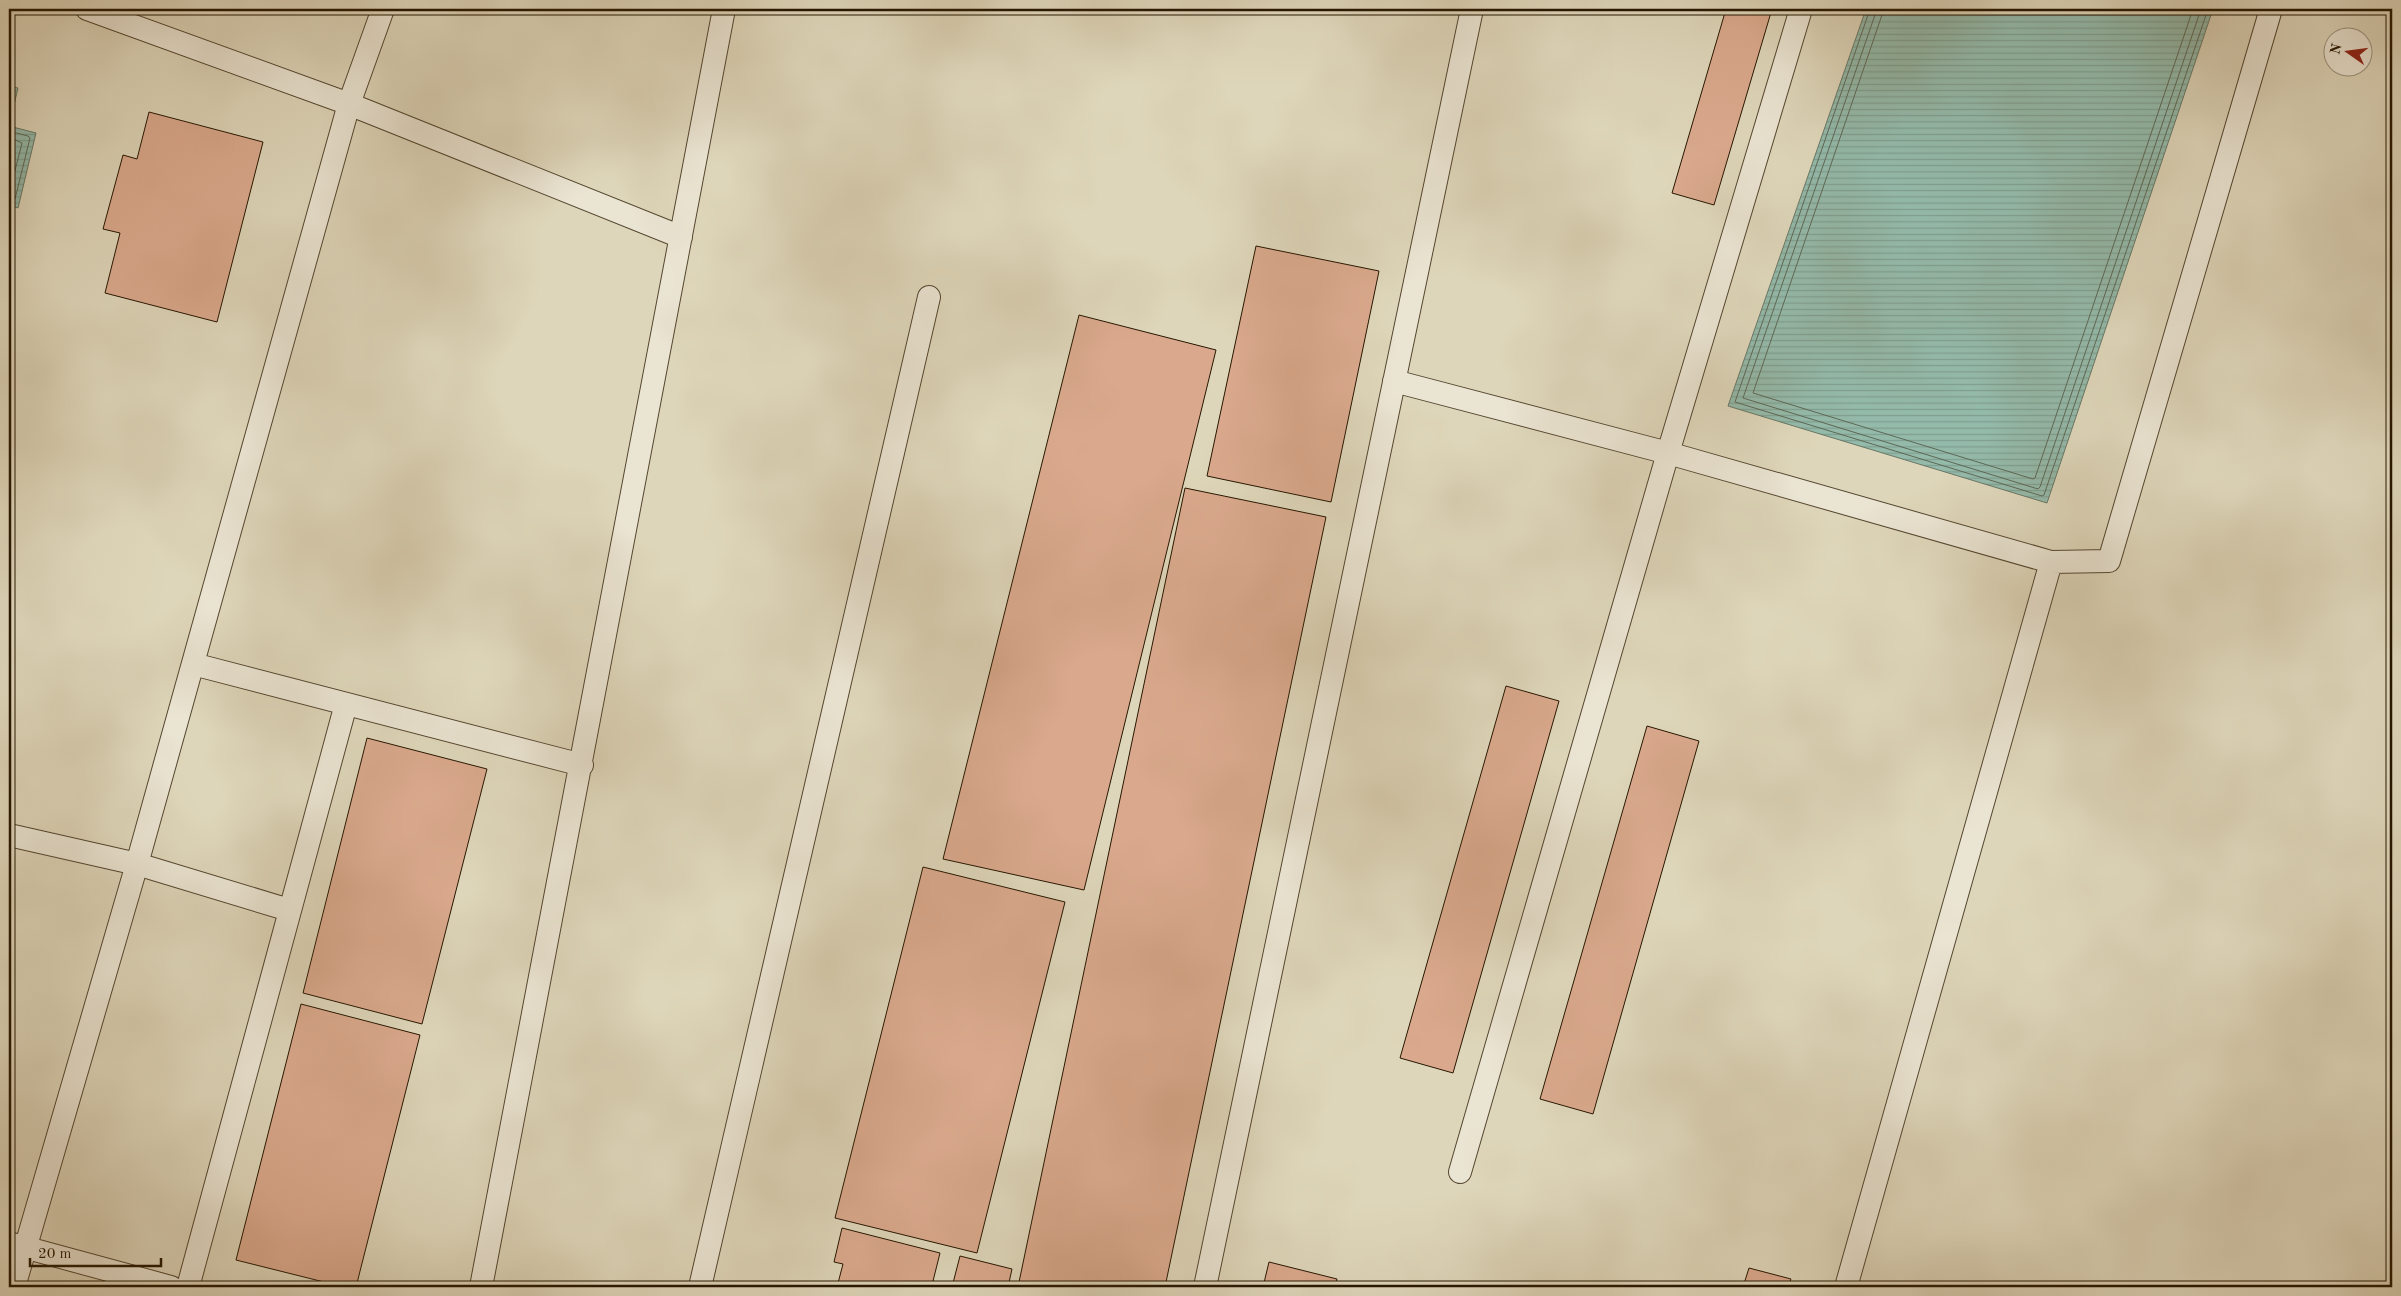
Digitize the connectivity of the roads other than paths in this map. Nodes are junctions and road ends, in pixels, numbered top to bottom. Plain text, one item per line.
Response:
1 (87, 9) edge
2 (383, 9) edge
3 (724, 9) edge
4 (1472, 9) edge
5 (1801, 9) edge
6 (2271, 9) edge
7 (348, 104) junction
8 (681, 237) junction
9 (930, 297) dead end
10 (1394, 381) junction
11 (1668, 453) junction
12 (2051, 562) junction
13 (193, 664) junction
14 (346, 704) junction
15 (582, 765) junction
16 (9, 835) edge
17 (138, 864) junction
18 (289, 910) junction
19 (1460, 1172) dead end
20 (17, 1245) edge
21 (14, 1287) edge
22 (172, 1287) edge
23 (188, 1287) edge
24 (481, 1287) edge
25 (700, 1287) edge
26 (1204, 1287) edge
27 (1846, 1287) edge

1 - 7 lane
2 - 7 lane
3 - 8 lane
4 - 10 lane
5 - 11 lane
6 - 12 lane
7 - 8 lane
7 - 13 lane
8 - 15 lane
9 - 25 lane
10 - 11 lane
10 - 26 lane
11 - 12 lane
11 - 19 lane
12 - 27 lane
13 - 14 lane
13 - 17 lane
14 - 15 lane
14 - 18 lane
15 - 24 lane
16 - 17 lane
17 - 18 lane
17 - 20 lane
18 - 23 lane
20 - 21 lane
20 - 22 lane

